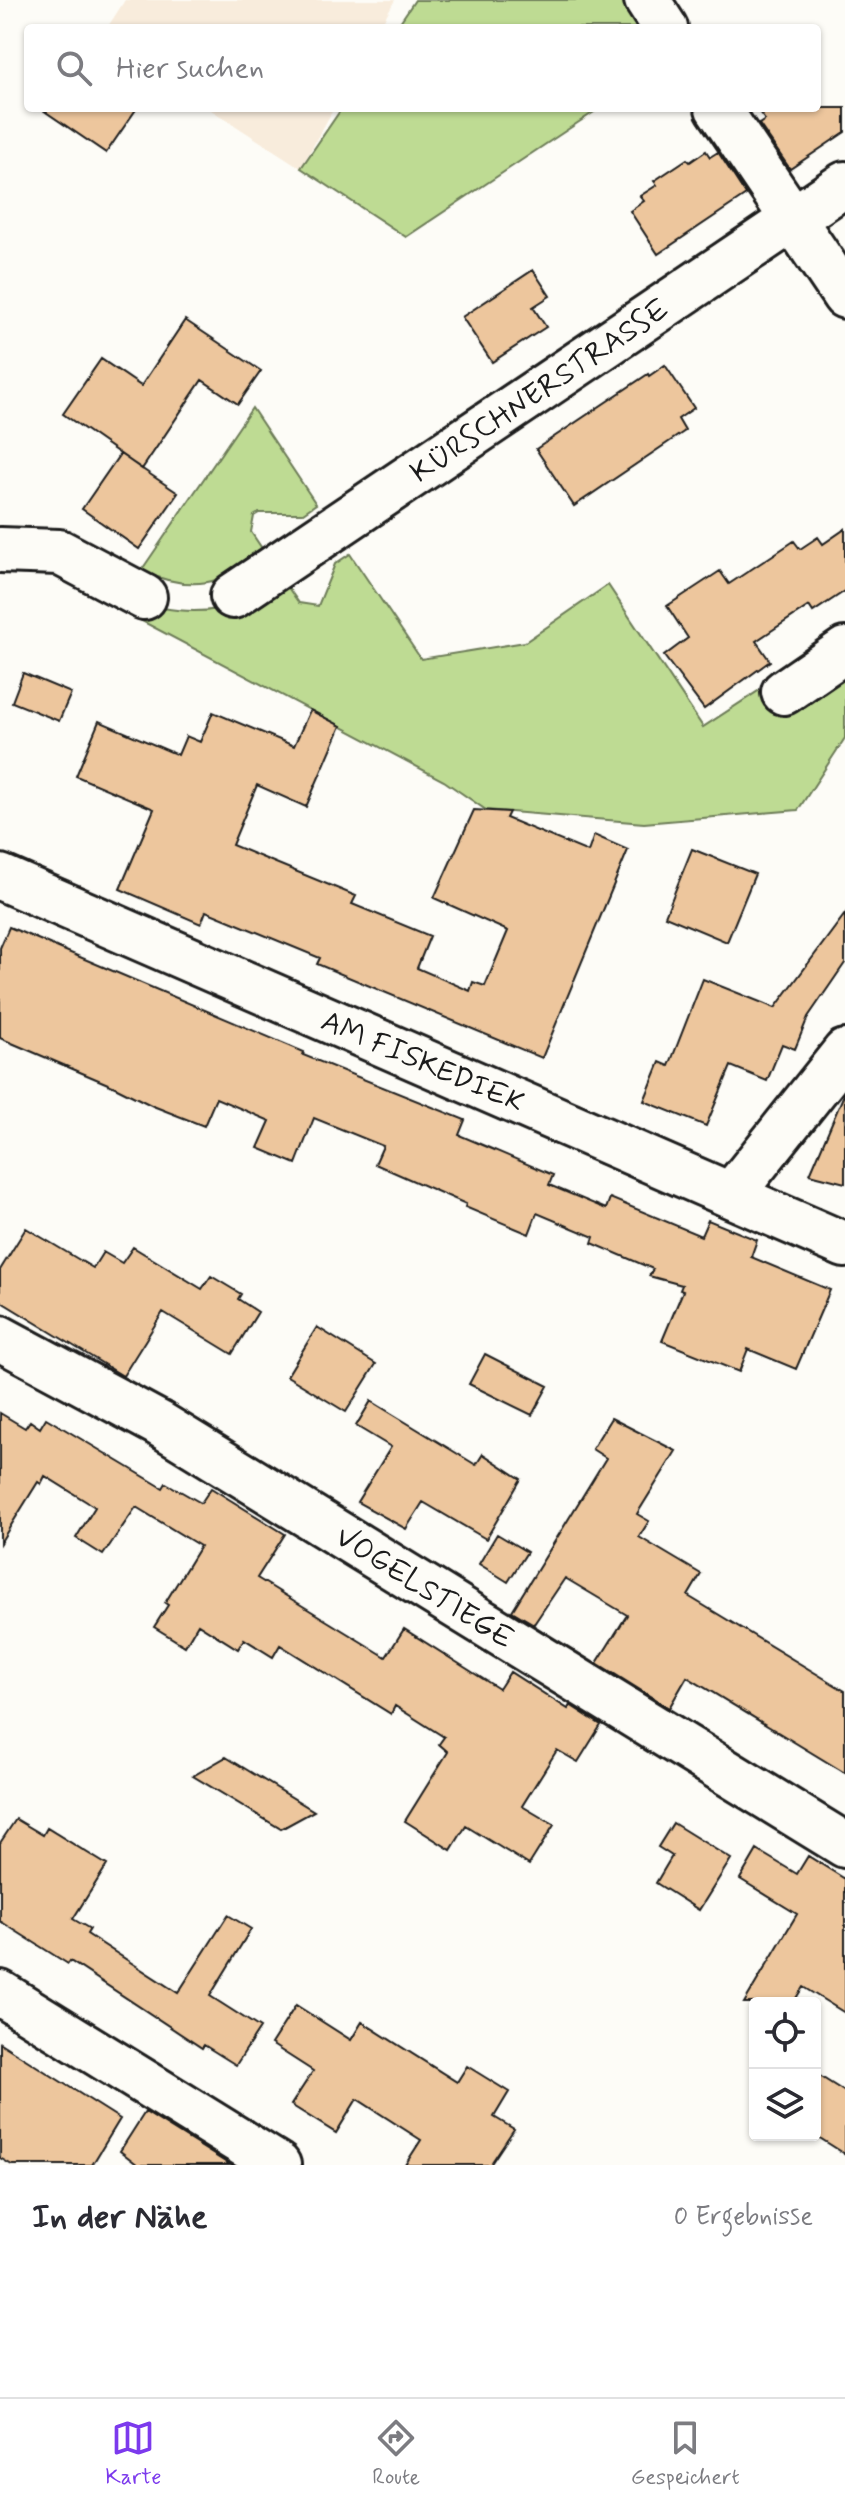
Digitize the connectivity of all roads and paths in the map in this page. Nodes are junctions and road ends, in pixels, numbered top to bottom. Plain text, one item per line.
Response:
1 (647, 0) edge
2 (662, 24) edge
3 (721, 112) edge
4 (845, 184) edge
5 (792, 220) junction
6 (845, 296) edge
7 (0, 550) edge
8 (233, 596) dead end
9 (144, 597) dead end
10 (845, 650) edge
11 (784, 692) dead end
12 (0, 877) edge
13 (845, 1052) edge
14 (731, 1195) junction
15 (845, 1245) edge
16 (0, 1338) edge
17 (845, 1845) edge
18 (0, 1993) edge
19 (278, 2165) edge

1 - 2 street
3 - 5 street
4 - 5 street, KÜRSCHNERSTRASSE
5 - 6 street
5 - 8 street, KÜRSCHNERSTRASSE
7 - 9 street
10 - 11 street
12 - 14 street, AM FISKEDIEK
13 - 14 street
14 - 15 street, AM FISKEDIEK
16 - 17 street, VOGELSTIEGE
18 - 19 street

